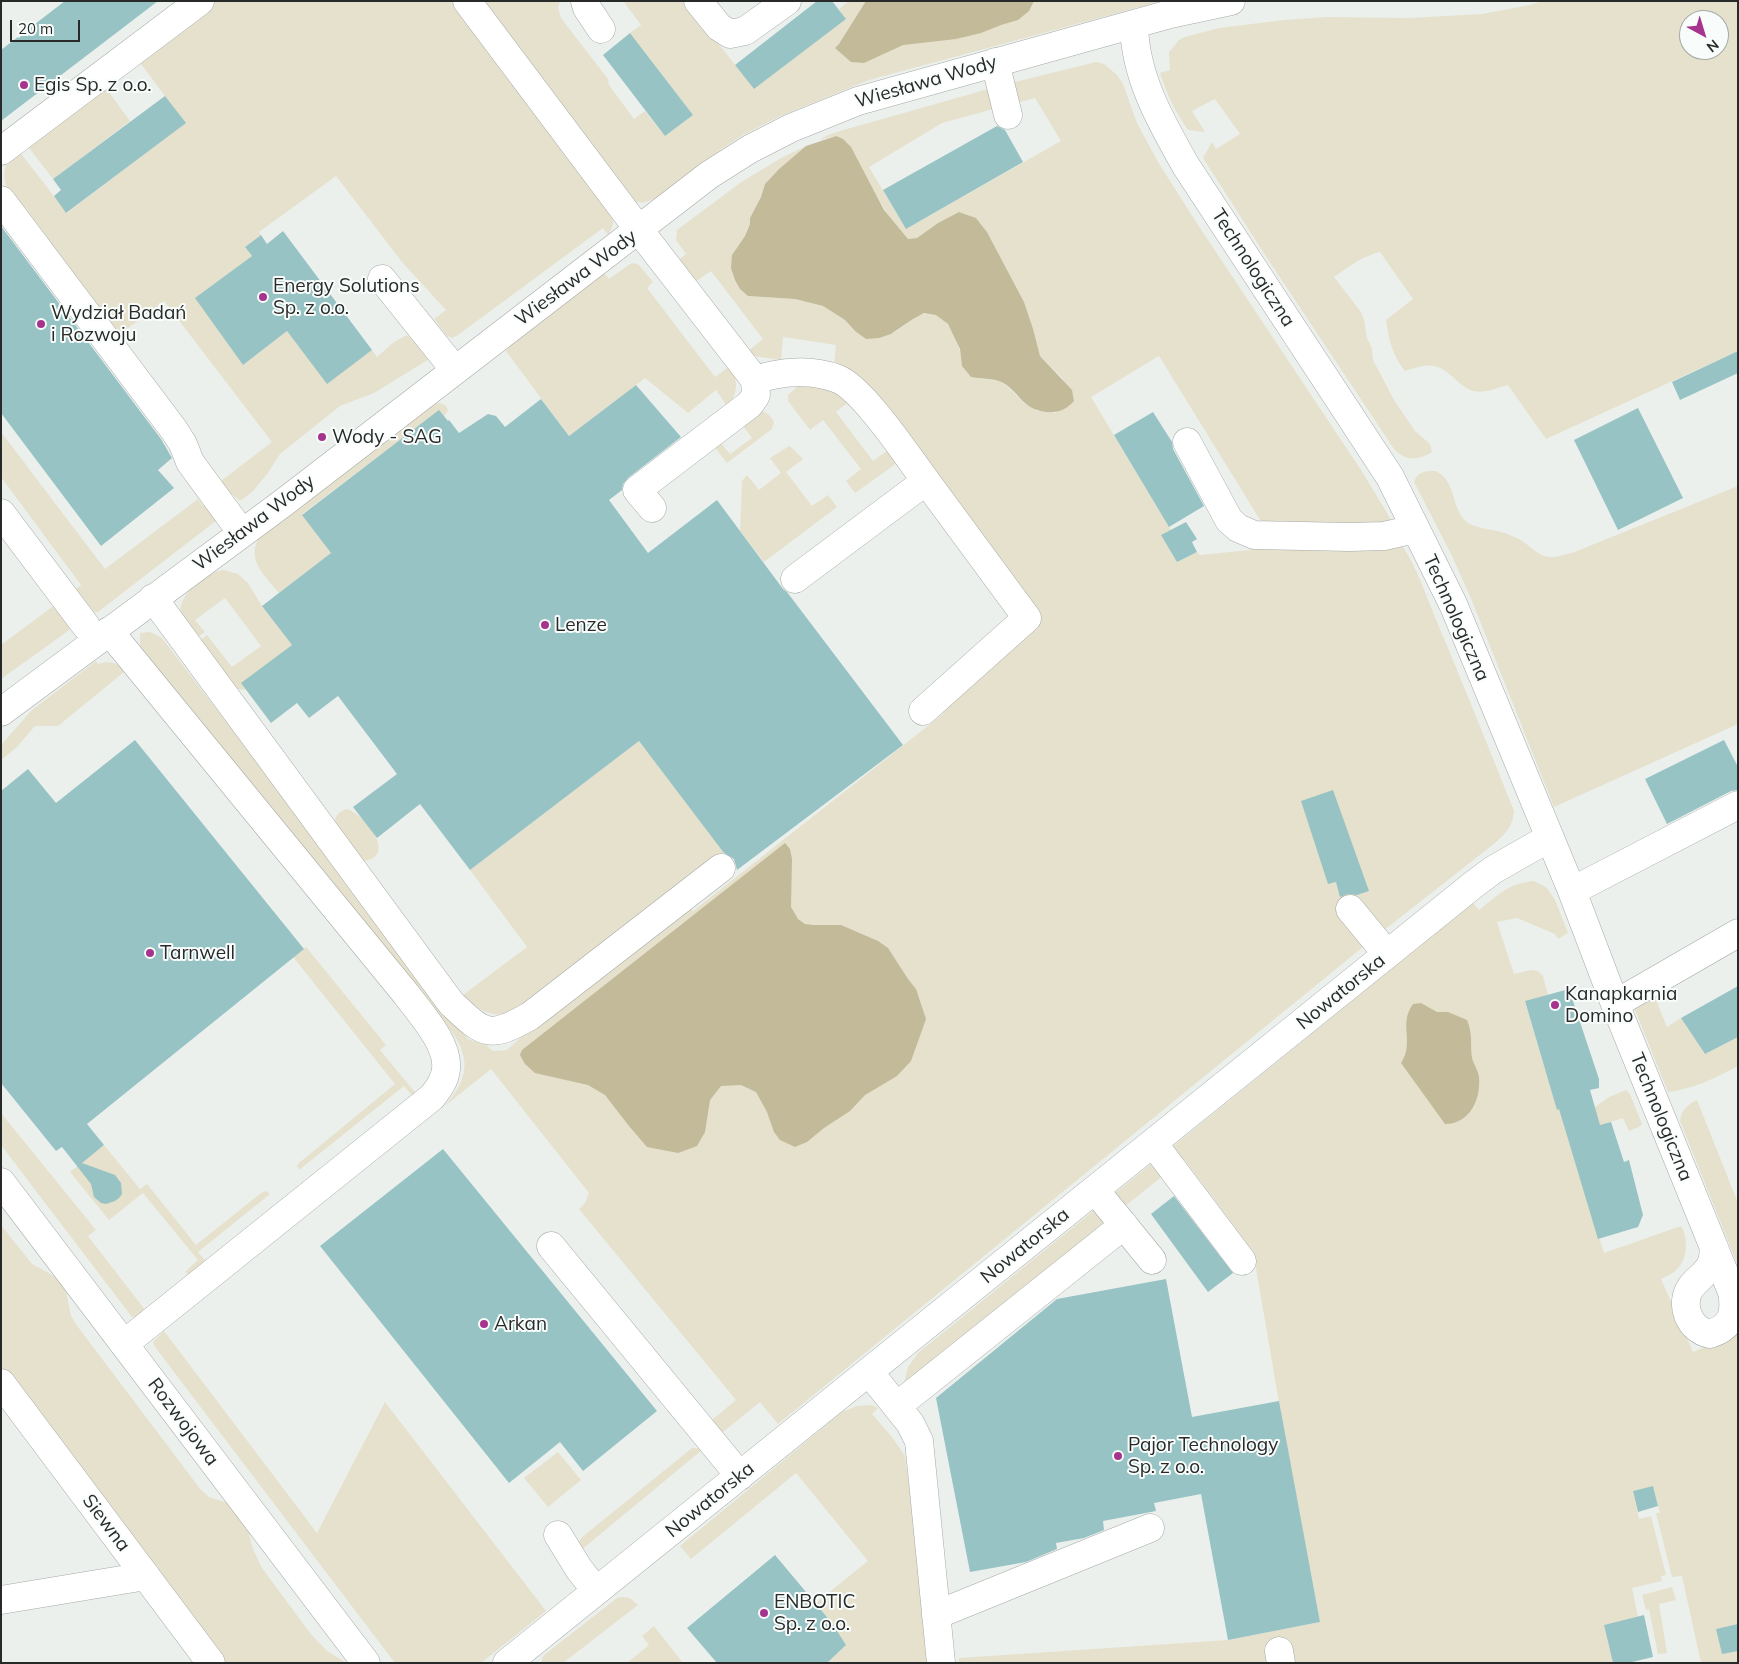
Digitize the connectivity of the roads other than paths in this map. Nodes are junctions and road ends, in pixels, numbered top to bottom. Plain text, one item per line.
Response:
1 (200, 1) edge
2 (467, 1) edge
3 (584, 1) edge
4 (698, 1) edge
5 (787, 1) edge
6 (1230, 1) edge
7 (1134, 25) junction
8 (600, 28) dead end
9 (995, 62) junction
10 (1008, 115) dead end
11 (1, 151) edge
12 (1, 200) edge
13 (639, 230) junction
14 (382, 278) dead end
15 (455, 370) junction
16 (755, 380) junction
17 (1186, 442) dead end
18 (926, 481) junction
19 (652, 508) dead end
20 (1, 513) edge
21 (1416, 529) junction
22 (242, 533) junction
23 (795, 580) dead end
24 (153, 598) junction
25 (98, 628) junction
26 (923, 710) dead end
27 (1, 712) edge
28 (1738, 805) edge
29 (1549, 838) junction
30 (721, 868) dead end
31 (1572, 892) junction
32 (1350, 910) dead end
33 (1738, 934) edge
34 (1387, 954) junction
35 (1615, 1004) junction
36 (1153, 1143) junction
37 (1, 1182) edge
38 (1095, 1190) junction
39 (1124, 1225) junction
40 (551, 1246) dead end
41 (1714, 1246) dead end
42 (1152, 1260) dead end
43 (1242, 1261) dead end
44 (124, 1344) junction
45 (869, 1372) junction
46 (1, 1383) edge
47 (897, 1406) junction
48 (740, 1476) junction
49 (1150, 1528) dead end
50 (558, 1535) dead end
51 (146, 1576) junction
52 (596, 1591) junction
53 (2, 1599) edge
54 (936, 1615) junction
55 (210, 1663) edge
56 (366, 1663) edge
57 (506, 1663) edge
58 (941, 1663) edge

1 - 11 street
2 - 13 street
3 - 8 street
4 - 5 street
6 - 7 street, Wiesława Wody
7 - 9 street, Wiesława Wody
7 - 21 street, Technologiczna
9 - 10 street
9 - 13 street, Wiesława Wody
12 - 22 street
13 - 15 street, Wiesława Wody
13 - 16 street
14 - 15 street
15 - 22 street, Wiesława Wody
16 - 18 street
16 - 19 street
17 - 21 street
18 - 23 street
18 - 26 street
20 - 25 street
21 - 29 street, Technologiczna
22 - 24 street, Wiesława Wody
24 - 25 street, Wiesława Wody
24 - 30 street
25 - 27 street, Wiesława Wody
25 - 44 street
28 - 31 street
29 - 31 street, Technologiczna
29 - 34 street, Nowatorska
31 - 35 street, Technologiczna
32 - 34 street
33 - 35 street
34 - 36 street, Nowatorska
35 - 41 street, Technologiczna
36 - 38 street, Nowatorska
36 - 43 street
37 - 44 street, Rozwojowa
38 - 39 street
38 - 45 street, Nowatorska
39 - 42 street
39 - 47 street
40 - 48 street
44 - 56 street, Rozwojowa
45 - 47 street
45 - 48 street, Nowatorska
46 - 51 street, Siewna
47 - 54 street
48 - 52 street, Nowatorska
49 - 54 street
50 - 52 street
51 - 53 street
51 - 55 street, Siewna
52 - 57 street, Nowatorska
54 - 58 street

